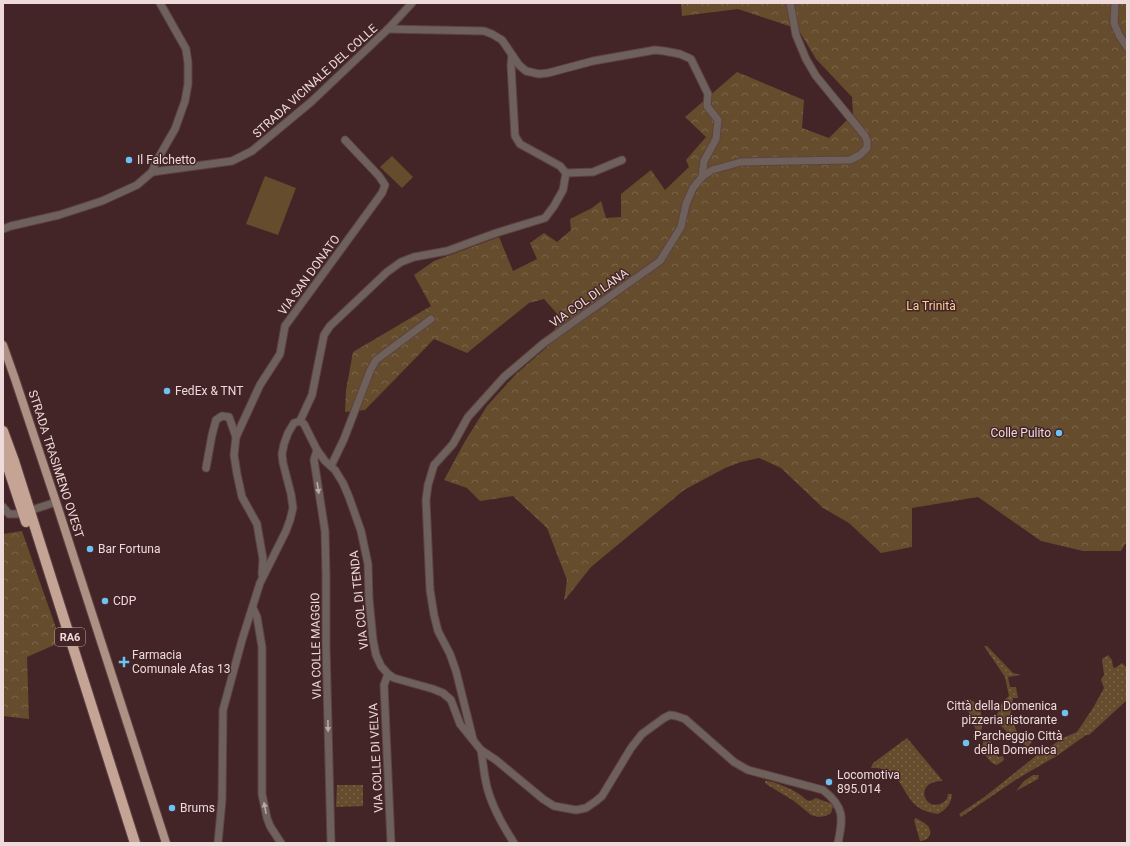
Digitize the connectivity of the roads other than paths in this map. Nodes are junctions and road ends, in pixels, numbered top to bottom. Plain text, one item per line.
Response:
1 (160, 3) edge
2 (412, 3) edge
3 (790, 3) edge
4 (1115, 3) edge
5 (388, 30) junction
6 (1127, 47) edge
7 (512, 55) junction
8 (345, 140) dead end
9 (622, 160) dead end
10 (152, 172) junction
11 (566, 173) junction
12 (702, 177) junction
13 (3, 230) edge
14 (431, 319) dead end
15 (3, 345) edge
16 (300, 421) junction
17 (3, 431) edge
18 (236, 437) junction
19 (317, 450) junction
20 (3, 452) edge
21 (331, 466) junction
22 (206, 468) dead end
23 (56, 502) junction
24 (3, 507) edge
25 (35, 509) dead end
26 (17, 514) dead end
27 (262, 576) junction
28 (253, 608) junction
29 (388, 674) junction
30 (474, 743) junction
31 (481, 750) junction
32 (128, 843) edge
33 (135, 843) edge
34 (166, 843) edge
35 (218, 843) edge
36 (281, 843) edge
37 (331, 843) edge
38 (391, 843) edge
39 (514, 843) edge
40 (838, 843) edge

1 - 10 street
2 - 5 street, STRADA VICINALE DEL COLLE
3 - 12 street, VIA COL DI LANA
4 - 6 street
5 - 7 street
5 - 10 street, STRADA VICINALE DEL COLLE
7 - 11 street
7 - 12 street
8 - 18 street, VIA SAN DONATO
9 - 11 street
10 - 13 street
11 - 16 street
12 - 30 street, VIA COL DI LANA
14 - 21 street
15 - 23 main road, STRADA TRASIMENO OVEST
16 - 19 street, VIA COL DI TENDA
16 - 27 street
17 - 33 highway, RA6
18 - 22 street, VIA SAN DONATO
18 - 27 street, VIA SAN DONATO
19 - 21 street, VIA COL DI TENDA
19 -> 37 street, VIA COLLE MAGGIO
20 - 32 highway, RA6
21 - 29 street, VIA COL DI TENDA
23 - 25 street
23 - 34 main road, STRADA TRASIMENO OVEST
24 - 26 street
27 - 28 street
28 - 35 street
36 -> 28 street
29 - 30 street
29 - 38 street, VIA COLLE DI VELVA
30 - 31 street
31 - 39 street
31 - 40 street

